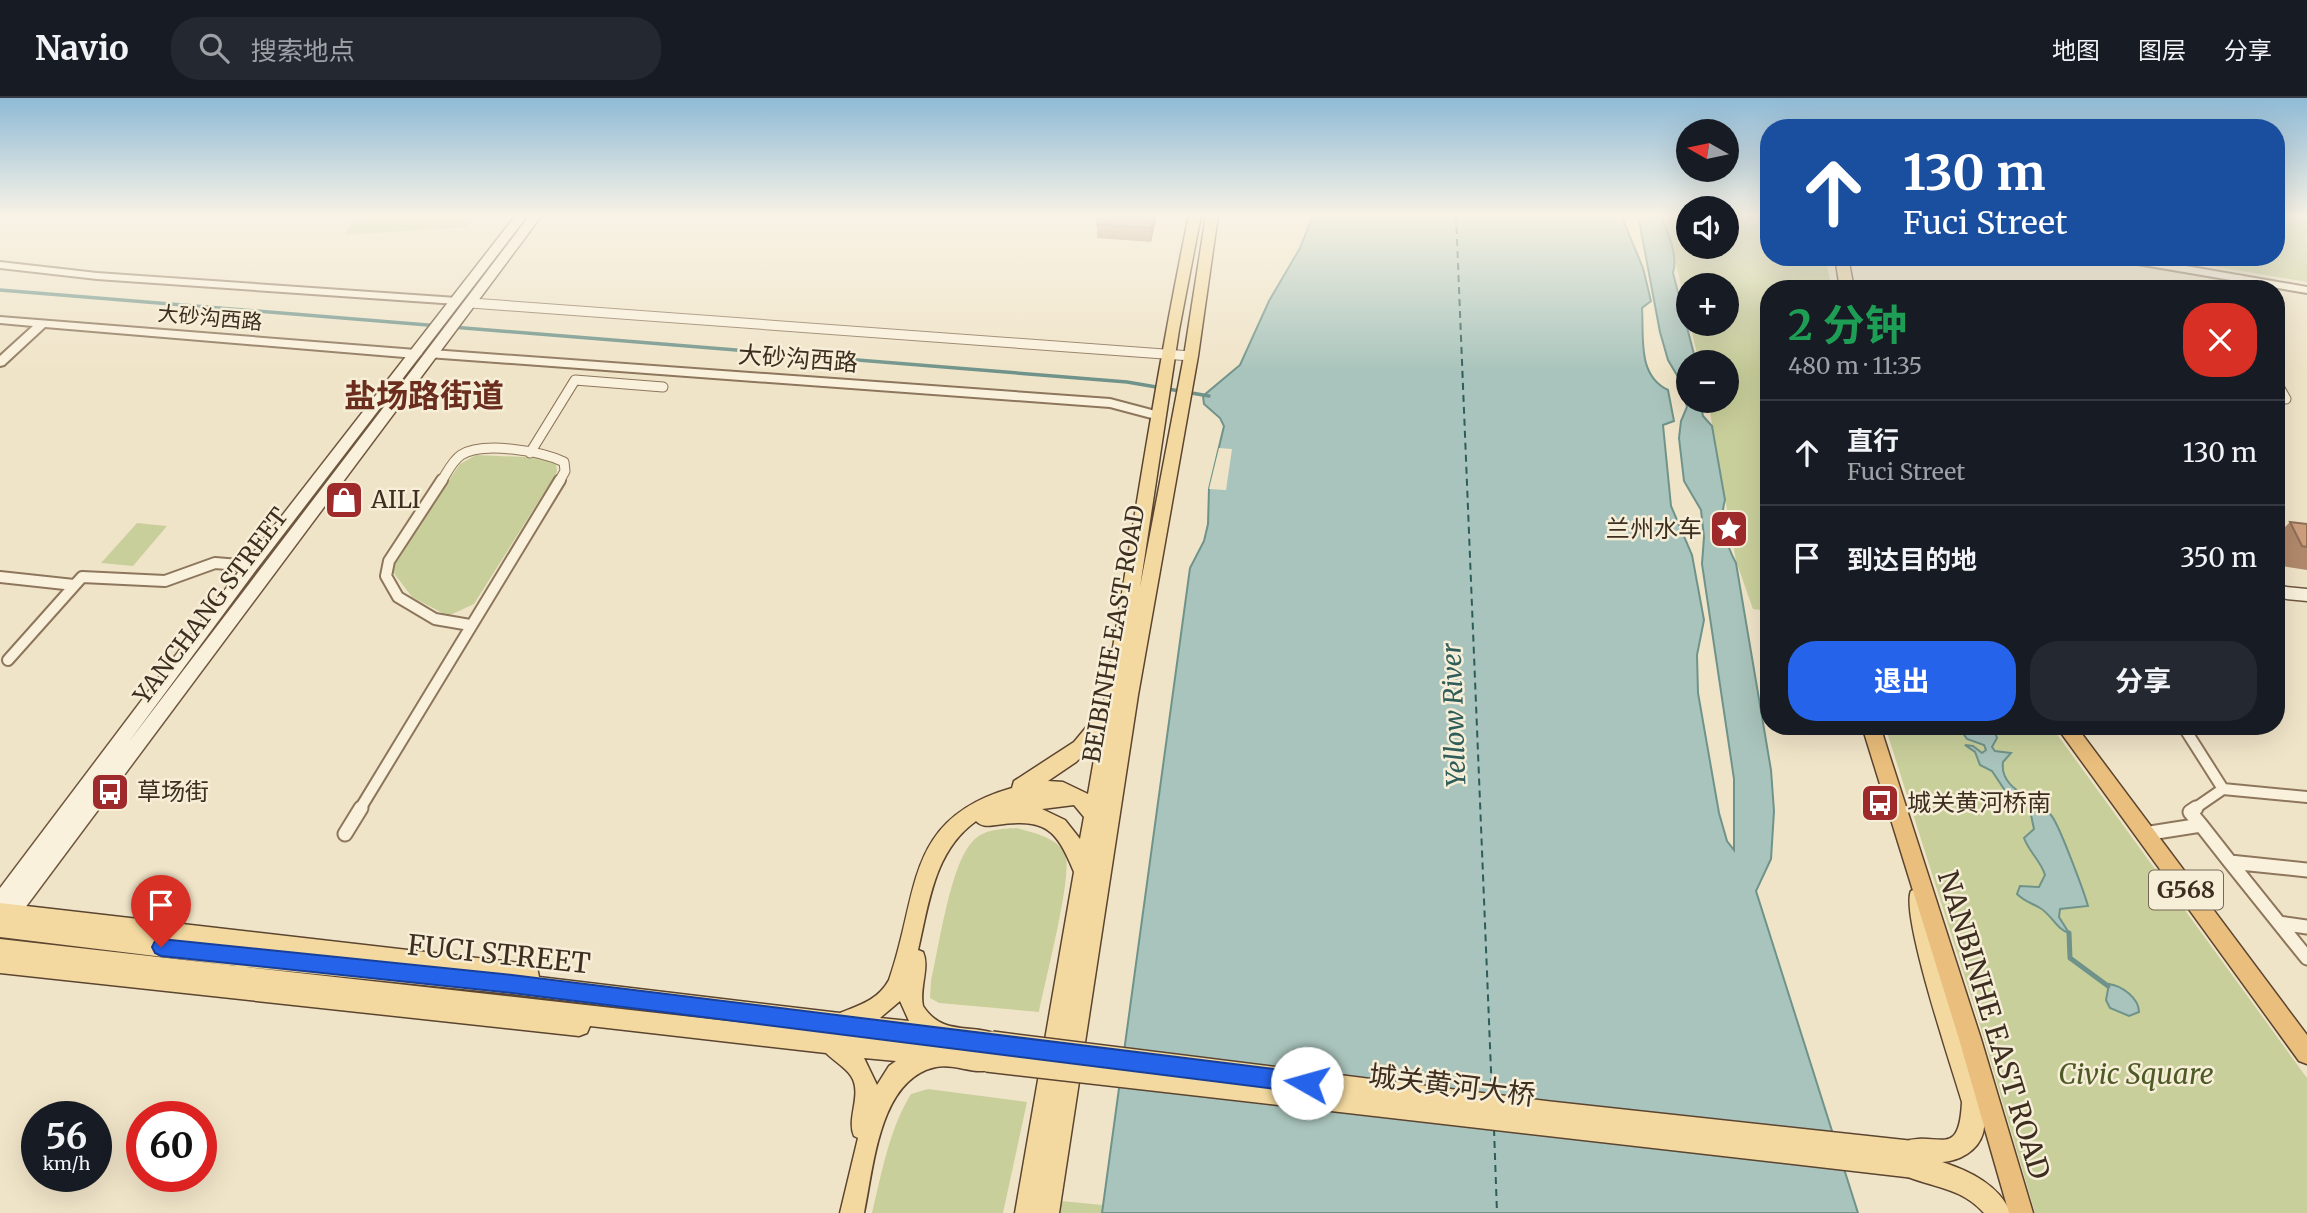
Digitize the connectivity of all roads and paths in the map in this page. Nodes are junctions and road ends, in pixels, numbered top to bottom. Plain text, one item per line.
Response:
1 (18, 267) edge
2 (483, 267) edge
3 (498, 267) edge
4 (1185, 267) edge
5 (1204, 267) edge
6 (2159, 267) edge
7 (2218, 280) edge
8 (2285, 288) edge
9 (2307, 290) edge
10 (457, 301) junction
11 (471, 303) junction
12 (0, 320) edge
13 (42, 324) junction
14 (428, 349) junction
15 (1169, 359) junction
16 (1190, 360) junction
17 (0, 362) edge
18 (663, 387) dead end
19 (1160, 409) junction
20 (530, 453) junction
21 (251, 566) junction
22 (0, 577) edge
23 (74, 585) junction
24 (2285, 593) edge
25 (2307, 595) edge
26 (470, 625) junction
27 (8, 660) dead end
28 (1114, 697) junction
29 (1874, 735) edge
30 (2072, 735) edge
31 (2189, 735) edge
32 (1121, 745) junction
33 (1099, 781) junction
34 (2223, 789) junction
35 (1079, 795) junction
36 (2307, 797) edge
37 (999, 800) junction
38 (1093, 814) junction
39 (984, 818) junction
40 (2201, 825) junction
41 (345, 834) dead end
42 (2144, 834) junction
43 (1104, 855) junction
44 (1910, 856) junction
45 (2230, 862) junction
46 (2307, 870) edge
47 (1083, 873) junction
48 (2, 916) edge
49 (2278, 923) junction
50 (2307, 927) edge
51 (0, 949) edge
52 (2307, 958) edge
53 (0, 963) edge
54 (678, 1015) junction
55 (836, 1034) junction
56 (939, 1046) junction
57 (989, 1052) joint
58 (2307, 1053) edge
59 (1061, 1061) junction
60 (1910, 1159) junction
61 (842, 1213) edge
62 (852, 1213) edge
63 (1027, 1213) edge
64 (1046, 1213) edge
65 (1999, 1213) edge
66 (2021, 1213) edge

1 - 10 street
2 - 10 main road, YANCHANG STREET
3 - 11 main road, YANCHANG STREET
4 - 15 main road, BEIBINHE EAST ROAD
5 - 16 main road, BEIBINHE EAST ROAD
6 - 7 street
8 - 9 street
10 - 14 main road, YANCHANG STREET
11 - 14 main road, YANCHANG STREET
11 - 15 street
12 - 13 street, 大砂沟西路
13 - 14 street, 大砂沟西路
13 - 17 street
14 - 19 street, 大砂沟西路
14 - 21 main road, YANCHANG STREET
14 - 48 main road, YANCHANG STREET
15 - 16 street
15 - 19 main road, BEIBINHE EAST ROAD
16 - 32 main road, BEIBINHE EAST ROAD
18 - 20 street
19 - 28 main road, BEIBINHE EAST ROAD
20 - 26 street
20 - 26 street
21 - 23 street
21 - 48 main road, YANCHANG STREET
22 - 23 street
23 - 27 street
24 - 25 main road
26 - 41 street
28 - 33 main road, BEIBINHE EAST ROAD
28 - 37 main road
29 - 44 highway, NANBINHE EAST ROAD
30 - 42 highway, G568
31 - 34 street
32 - 33 main road
32 - 43 main road, BEIBINHE EAST ROAD
33 - 35 main road
33 - 38 main road, BEIBINHE EAST ROAD
34 - 36 street
34 - 40 street
35 - 37 main road
35 - 38 main road
35 - 39 main road
37 - 55 main road
38 - 43 main road
38 - 47 main road, BEIBINHE EAST ROAD
39 - 47 main road
39 - 56 main road
40 - 42 street
40 - 45 street
42 - 58 highway, G568
43 - 59 main road, BEIBINHE EAST ROAD
44 - 60 main road, NANBINHE EAST ROAD
44 - 66 highway, NANBINHE EAST ROAD
45 - 46 street
45 - 49 street
47 - 59 main road, BEIBINHE EAST ROAD
48 - 54 main road, FUCI STREET
48 - 54 main road
49 - 50 street
49 - 52 street
51 - 54 main road, FUCI STREET
53 - 54 main road
54 - 55 main road, FUCI STREET
55 - 56 main road, FUCI STREET
55 - 61 main road
56 - 57 main road, FUCI STREET
56 - 62 main road
57 - 60 main road, 城关黄河大桥, bridge
59 - 63 main road
59 - 64 main road
60 - 65 main road

